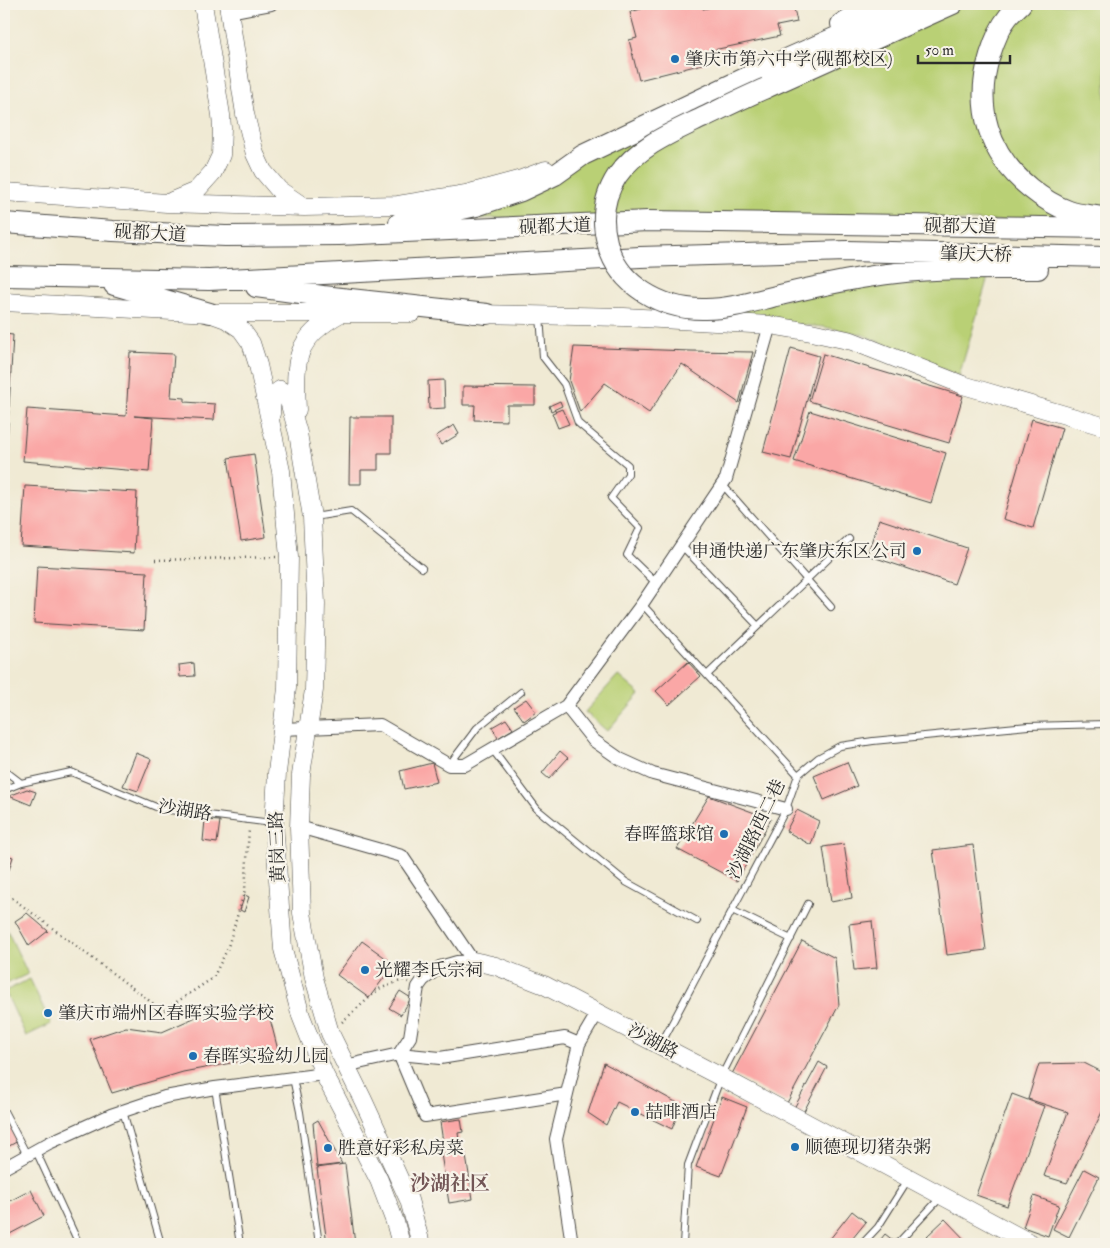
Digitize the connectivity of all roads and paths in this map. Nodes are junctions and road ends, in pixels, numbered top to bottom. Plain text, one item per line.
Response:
1 (203, 4) edge
2 (271, 4) edge
3 (873, 4) edge
4 (911, 4) edge
5 (953, 4) edge
6 (1021, 4) edge
7 (228, 8) edge
8 (765, 78) junction
9 (221, 114) junction
10 (245, 114) junction
11 (583, 155) junction
12 (4, 192) edge
13 (167, 203) junction
14 (304, 207) junction
15 (1106, 218) edge
16 (4, 224) edge
17 (1106, 228) edge
18 (339, 235) junction
19 (847, 251) joint
20 (1106, 257) edge
21 (1106, 269) edge
22 (6, 277) edge
23 (88, 278) junction
24 (209, 280) junction
25 (4, 302) edge
26 (210, 313) junction
27 (341, 313) junction
28 (487, 314) junction
29 (540, 315) junction
30 (770, 325) junction
31 (271, 427) junction
32 (1106, 427) edge
33 (298, 433) junction
34 (722, 484) junction
35 (312, 517) junction
36 (848, 539) dead end
37 (682, 545) junction
38 (289, 557) junction
39 (155, 560) dead end
40 (422, 568) dead end
41 (807, 579) junction
42 (656, 583) junction
43 (642, 604) junction
44 (831, 607) dead end
45 (758, 626) junction
46 (707, 675) junction
47 (521, 692) dead end
48 (566, 706) junction
49 (1106, 724) edge
50 (282, 729) junction
51 (308, 729) junction
52 (492, 749) junction
53 (449, 765) junction
54 (4, 770) edge
55 (798, 775) junction
56 (21, 783) junction
57 (4, 790) edge
58 (786, 809) junction
59 (250, 820) junction
60 (274, 823) junction
61 (299, 827) junction
62 (4, 892) edge
63 (808, 904) dead end
64 (732, 910) junction
65 (697, 921) dead end
66 (790, 939) junction
67 (473, 961) junction
68 (418, 987) junction
69 (598, 1012) junction
70 (330, 1032) junction
71 (579, 1044) junction
72 (661, 1045) junction
73 (399, 1054) junction
74 (345, 1066) junction
75 (324, 1074) junction
76 (721, 1077) junction
77 (293, 1078) junction
78 (215, 1088) junction
79 (567, 1094) junction
80 (123, 1111) junction
81 (5, 1115) edge
82 (31, 1153) junction
83 (4, 1168) edge
84 (910, 1177) junction
85 (943, 1195) junction
86 (79, 1244) edge
87 (161, 1244) edge
88 (240, 1244) edge
89 (319, 1244) edge
90 (401, 1244) edge
91 (421, 1244) edge
92 (572, 1244) edge
93 (683, 1244) edge
94 (862, 1244) edge
95 (897, 1244) edge
96 (1032, 1244) edge

1 - 9 main road
2 - 7 street
3 - 8 main road
4 - 8 main road
5 - 8 main road
6 - 15 main road
7 - 10 main road
8 - 11 main road
8 - 21 main road, bridge
9 - 10 main road
9 - 13 main road
10 - 14 main road
11 - 14 main road
11 - 18 main road
12 - 13 main road
13 - 14 main road
16 - 18 main road, 砚都大道
17 - 18 main road, 砚都大道
19 - 20 main road, 肇庆大桥
19 - 24 main road, 砚都大道
22 - 23 main road, 砚都大道
23 - 24 main road, 砚都大道
23 - 26 main road
24 - 28 main road
25 - 26 main road
26 - 27 main road
26 - 31 main road
27 - 28 main road
27 - 33 main road
28 - 29 main road
29 - 30 main road
29 - 42 lane
30 - 32 main road
30 - 34 street
31 - 33 main road
31 - 38 main road, 黄岗三路
33 - 35 main road, 黄岗三路
34 - 37 street
34 - 41 lane
35 - 40 lane
35 - 51 main road, 黄岗三路
36 - 41 lane
37 - 42 street
37 - 45 lane
38 - 39 path
38 - 50 main road, 黄岗三路
41 - 44 lane
41 - 45 lane
42 - 43 street
43 - 46 lane
43 - 48 street
45 - 46 lane
46 - 55 lane
47 - 53 lane
48 - 52 street
48 - 58 street
49 - 55 lane, 沙湖路西二巷
50 - 51 street
50 - 60 main road, 黄岗三路
51 - 53 street
51 - 61 main road, 黄岗三路
52 - 53 street
52 - 65 lane
54 - 56 lane
55 - 58 lane, 沙湖路西二巷
56 - 57 lane
56 - 59 lane, 沙湖路
58 - 64 lane, 沙湖路西二巷
59 - 60 lane, 沙湖路
59 - 62 path
60 - 75 main road, 黄岗三路
61 - 67 street
61 - 70 main road, 黄岗三路
63 - 66 lane
64 - 66 lane
64 - 72 lane, 沙湖路西二巷
66 - 76 lane
67 - 68 street
67 - 69 main road, 沙湖路
68 - 70 path
68 - 73 street
69 - 71 street
69 - 72 main road, 沙湖路
70 - 74 main road, 黄岗三路
71 - 73 street
71 - 79 street
72 - 76 main road, 沙湖路
73 - 74 street
73 - 79 street
74 - 91 main road, 黄岗三路
75 - 77 street
75 - 90 main road, 黄岗三路
76 - 84 main road, 沙湖路
76 - 93 lane
77 - 78 street
77 - 89 lane
78 - 80 street
78 - 88 lane
79 - 92 street
80 - 82 street
80 - 87 lane
81 - 82 lane
82 - 83 street
82 - 86 lane
84 - 85 main road, 沙湖路
84 - 94 lane
85 - 95 lane
85 - 96 main road, 沙湖路

